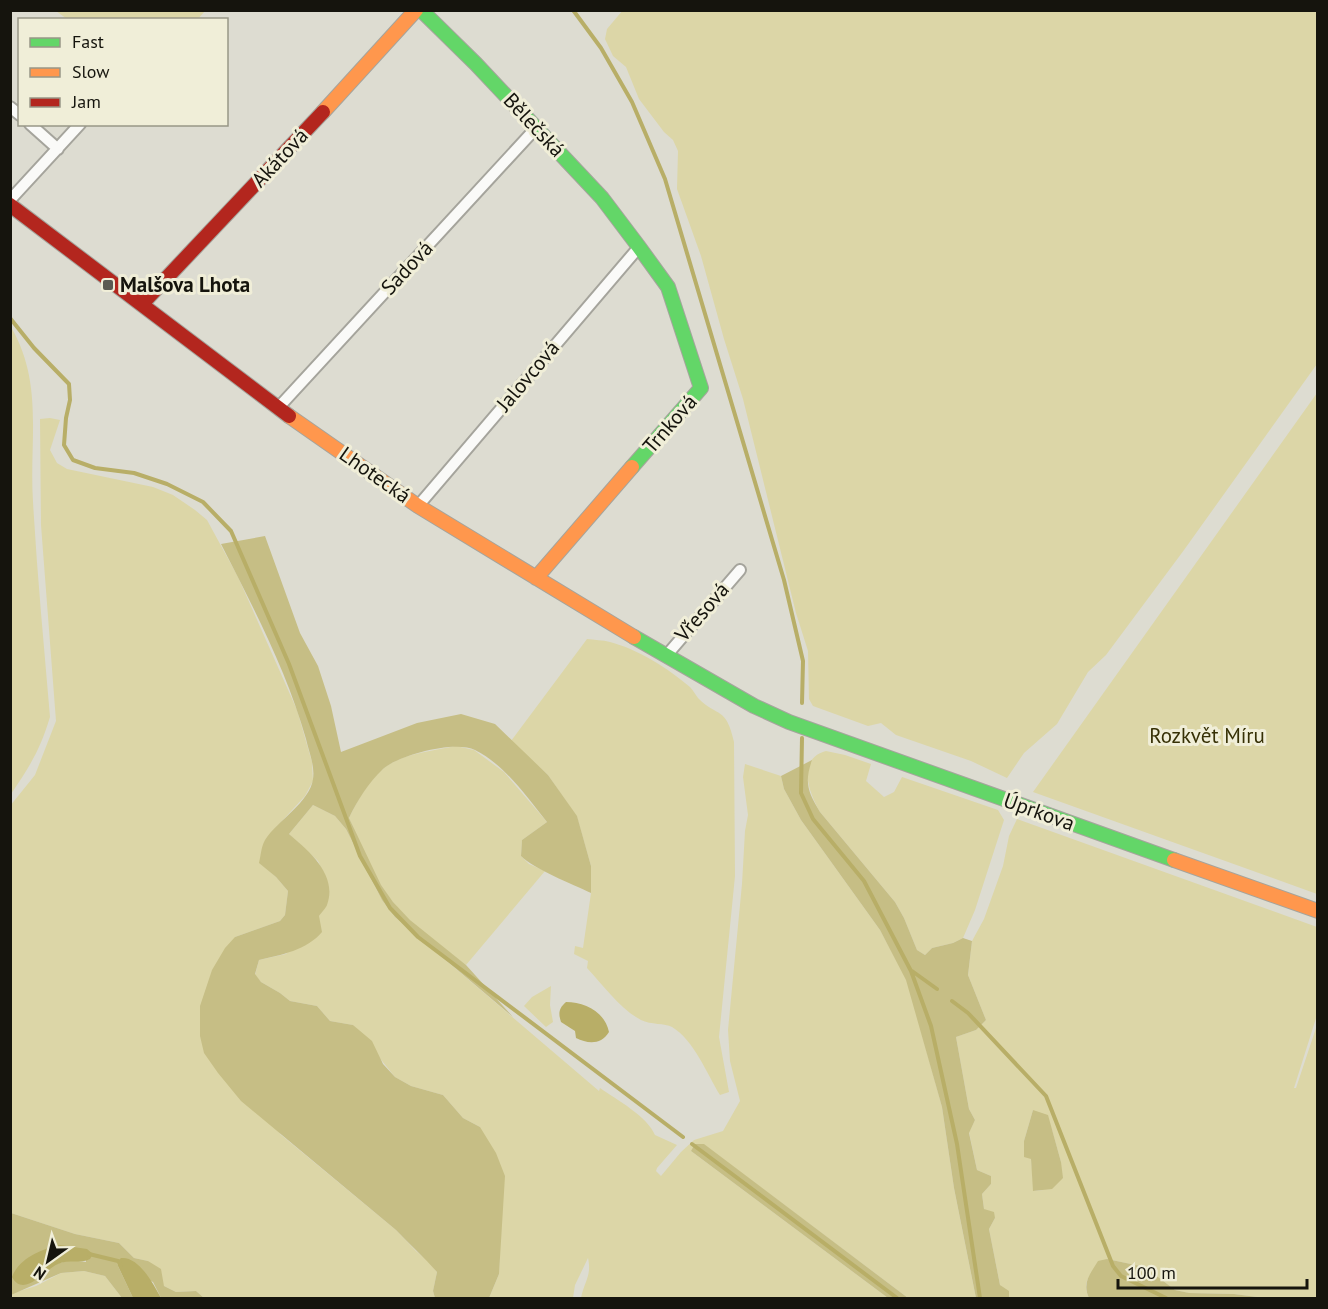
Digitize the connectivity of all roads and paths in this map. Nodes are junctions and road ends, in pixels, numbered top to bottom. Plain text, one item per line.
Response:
1 (416, 10) edge
2 (421, 10) edge
3 (32, 126) edge
4 (78, 126) edge
5 (536, 128) junction
6 (58, 149) junction
7 (10, 200) edge
8 (10, 205) edge
9 (639, 247) junction
10 (142, 304) junction
11 (278, 408) junction
12 (418, 506) junction
13 (740, 570) dead end
14 (536, 578) junction
15 (666, 656) junction
16 (763, 710) joint
17 (1317, 911) edge

1 - 10 street, Akátová
2 - 5 street, Bělečská
3 - 6 street
4 - 6 street
5 - 9 street, Bělečská
5 - 11 street, Sadová
6 - 7 street
8 - 10 street, Lhotecká
9 - 12 street, Jalovcová
9 - 14 street, Trnková
10 - 11 street, Lhotecká
11 - 12 street, Lhotecká
12 - 14 street, Lhotecká
13 - 15 street, Vřesová
14 - 15 street, Lhotecká
15 - 16 street, Lhotecká
16 - 17 street, Úprkova

